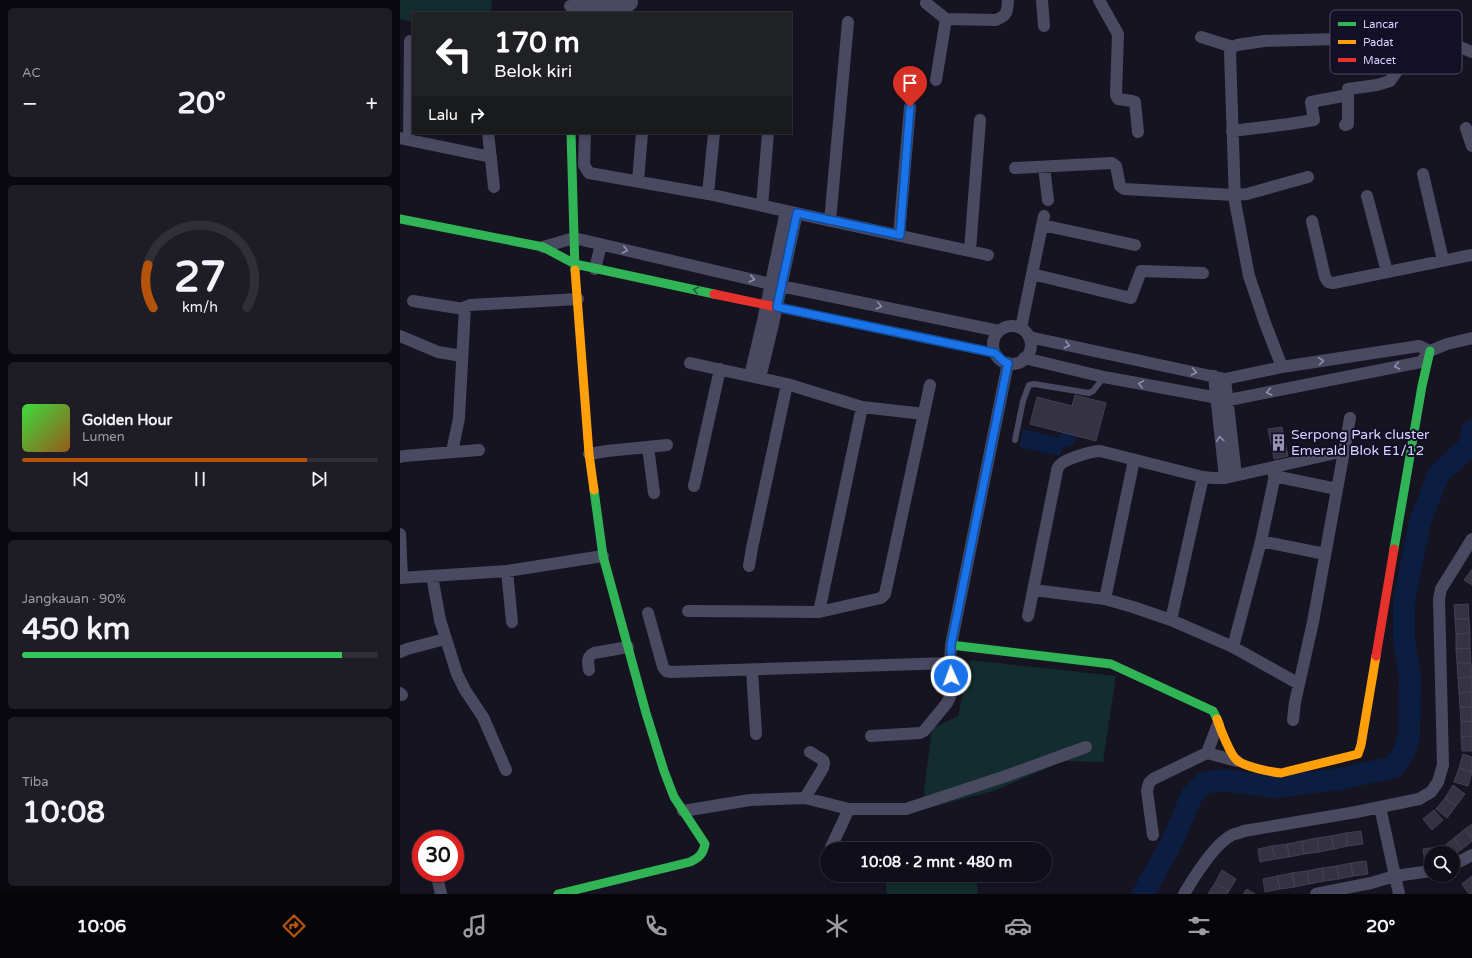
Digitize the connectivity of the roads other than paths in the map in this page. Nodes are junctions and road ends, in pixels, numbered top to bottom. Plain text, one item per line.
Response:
1 (632, 0) edge
2 (1008, 0) edge
3 (1042, 0) edge
4 (1099, 0) edge
5 (926, 3) dead end
6 (570, 6) edge
7 (946, 19) junction
8 (848, 22) dead end
9 (1044, 26) dead end
10 (1201, 37) dead end
11 (1330, 39) edge
12 (410, 41) dead end
13 (1233, 47) junction
14 (1462, 48) edge
15 (1472, 52) edge
16 (1394, 74) edge
17 (936, 80) dead end
18 (1348, 95) junction
19 (910, 107) dead end
20 (980, 120) dead end
21 (1345, 125) dead end
22 (1466, 128) dead end
23 (1232, 131) junction
24 (1138, 132) dead end
25 (488, 134) edge
26 (571, 134) edge
27 (585, 134) edge
28 (642, 134) edge
29 (714, 134) edge
30 (768, 134) edge
31 (405, 139) edge
32 (1472, 146) edge
33 (491, 157) junction
34 (1044, 167) junction
35 (1015, 168) dead end
36 (1423, 174) dead end
37 (1308, 177) dead end
38 (638, 181) junction
39 (494, 187) dead end
40 (708, 194) junction
41 (1234, 195) junction
42 (1367, 196) dead end
43 (1048, 200) dead end
44 (762, 206) junction
45 (791, 212) junction
46 (400, 219) edge
47 (830, 220) junction
48 (1312, 221) dead end
49 (900, 235) junction
50 (574, 238) junction
51 (601, 244) junction
52 (1135, 244) dead end
53 (544, 247) junction
54 (970, 250) junction
55 (1472, 255) edge
56 (988, 256) dead end
57 (1443, 260) junction
58 (575, 264) junction
59 (595, 269) junction
60 (1387, 272) junction
61 (1203, 273) dead end
62 (1032, 274) junction
63 (776, 285) junction
64 (578, 299) junction
65 (414, 301) dead end
66 (772, 305) junction
67 (464, 309) junction
68 (999, 331) junction
69 (1025, 333) junction
70 (400, 336) edge
71 (1472, 338) edge
72 (1430, 351) junction
73 (995, 353) junction
74 (462, 356) junction
75 (1024, 358) junction
76 (690, 363) dead end
77 (1008, 363) junction
78 (1282, 367) junction
79 (720, 369) junction
80 (755, 377) junction
81 (1220, 377) junction
82 (1104, 378) junction
83 (788, 384) junction
84 (930, 385) dead end
85 (1216, 397) junction
86 (1229, 400) junction
87 (862, 407) junction
88 (924, 414) junction
89 (1350, 418) dead end
90 (1015, 440) dead end
91 (667, 445) dead end
92 (648, 447) junction
93 (480, 450) dead end
94 (1344, 451) junction
95 (452, 452) junction
96 (589, 454) junction
97 (400, 457) edge
98 (1134, 460) junction
99 (1276, 471) junction
100 (1203, 477) junction
101 (1230, 477) junction
102 (694, 486) dead end
103 (1337, 489) junction
104 (654, 493) dead end
105 (400, 534) edge
106 (1472, 539) edge
107 (1261, 541) junction
108 (1325, 554) junction
109 (603, 556) junction
110 (749, 566) dead end
111 (507, 571) junction
112 (432, 576) junction
113 (401, 578) edge
114 (1034, 590) junction
115 (1105, 599) junction
116 (688, 611) dead end
117 (819, 612) junction
118 (648, 613) dead end
119 (1028, 616) dead end
120 (1171, 620) junction
121 (512, 622) dead end
122 (445, 639) junction
123 (951, 645) junction
124 (628, 647) junction
125 (1233, 647) junction
126 (400, 652) edge
127 (950, 663) junction
128 (589, 670) dead end
129 (752, 670) junction
130 (1299, 684) junction
131 (1293, 720) dead end
132 (1218, 724) junction
133 (756, 734) dead end
134 (871, 736) dead end
135 (1086, 747) dead end
136 (810, 752) dead end
137 (1207, 753) junction
138 (1237, 761) junction
139 (506, 770) dead end
140 (805, 798) junction
141 (1380, 807) junction
142 (849, 809) junction
143 (683, 811) junction
144 (1153, 835) dead end
145 (833, 842) edge
146 (1472, 855) edge
147 (1460, 861) edge
148 (1424, 872) edge
149 (1395, 876) junction
150 (438, 882) edge
151 (1324, 893) edge
152 (441, 894) edge
153 (558, 894) edge
154 (1184, 894) edge
155 (1399, 894) edge

1 - 6 street
2 - 7 street
3 - 9 street
4 - 24 street
5 - 7 street
7 - 17 street
8 - 47 street
10 - 13 street
11 - 13 street
12 - 31 street
13 - 23 street
14 - 15 street
16 - 18 street
18 - 21 street
18 - 23 street
19 - 49 street
20 - 54 street
22 - 32 street
23 - 41 street
25 - 33 street
26 - 50 street
27 - 38 street
28 - 38 street
29 - 40 street
30 - 44 street
31 - 33 street
33 - 39 street
34 - 35 street
34 - 41 street
34 - 43 street
36 - 57 street
37 - 41 street
38 - 40 street
40 - 44 street
41 - 78 street
42 - 60 street
44 - 45 street
45 - 47 street
45 - 63 street
46 - 53 street
47 - 49 street
48 - 60 street
49 - 54 street
50 - 51 street
50 - 53 street
50 - 58 street
51 - 59 street
51 -> 63 street
52 - 62 street
53 - 58 street
54 - 56 street
55 - 57 street
57 - 60 street
58 - 59 street
58 - 64 street
66 -> 59 street
61 - 62 street
62 - 69 street
63 - 66 street
63 -> 68 street
64 - 67 street
64 - 96 street
65 - 67 street
66 - 73 street
66 - 80 street
67 - 74 street
68 - 69 street
68 - 73 street
69 - 75 street
69 -> 81 street
70 - 74 street
71 - 72 street
78 -> 72 street
72 -> 86 street
72 - 138 street
73 - 77 street
74 - 95 street
75 - 77 street
75 - 82 street
76 - 79 street
77 - 123 street
78 - 81 street
79 - 80 street
79 - 102 street
80 - 83 street
81 - 85 street
81 - 86 street
85 -> 82 street
82 - 90 lane
83 - 87 street
83 - 110 street
84 - 88 street
85 - 86 street
101 -> 85 street
86 - 101 street
87 - 88 street
87 - 117 street
88 - 117 street
89 - 94 street
91 - 92 street
92 - 96 street
92 - 104 street
93 - 95 street
94 - 99 street
94 - 103 street
95 - 97 street
96 - 109 street
98 - 100 street
98 - 114 street
98 - 115 street
99 - 101 street
99 - 103 street
99 - 107 street
100 - 101 street
100 - 120 street
103 - 108 street
105 - 113 street
106 - 141 street
107 - 108 street
107 - 125 street
108 - 130 street
109 - 111 street
109 - 124 street
111 - 112 street
111 - 121 street
112 - 113 street
112 - 122 street
114 - 115 street
114 - 119 street
115 - 120 street
116 - 117 street
118 - 129 street
120 - 125 street
122 - 126 street
122 - 139 street
123 - 127 street
123 - 132 street
124 - 128 street
124 - 143 street
125 - 130 street
127 - 129 street
127 - 134 street
129 - 133 street
130 - 131 street
132 - 137 street
132 - 138 street
135 - 142 street
136 - 140 street
137 - 138 street
137 - 144 street
140 - 142 street
140 - 143 street
141 - 149 street
141 - 154 street
142 - 145 street
143 - 153 street
146 - 147 street
148 - 149 street
149 - 151 street
149 - 155 street
150 - 152 street

